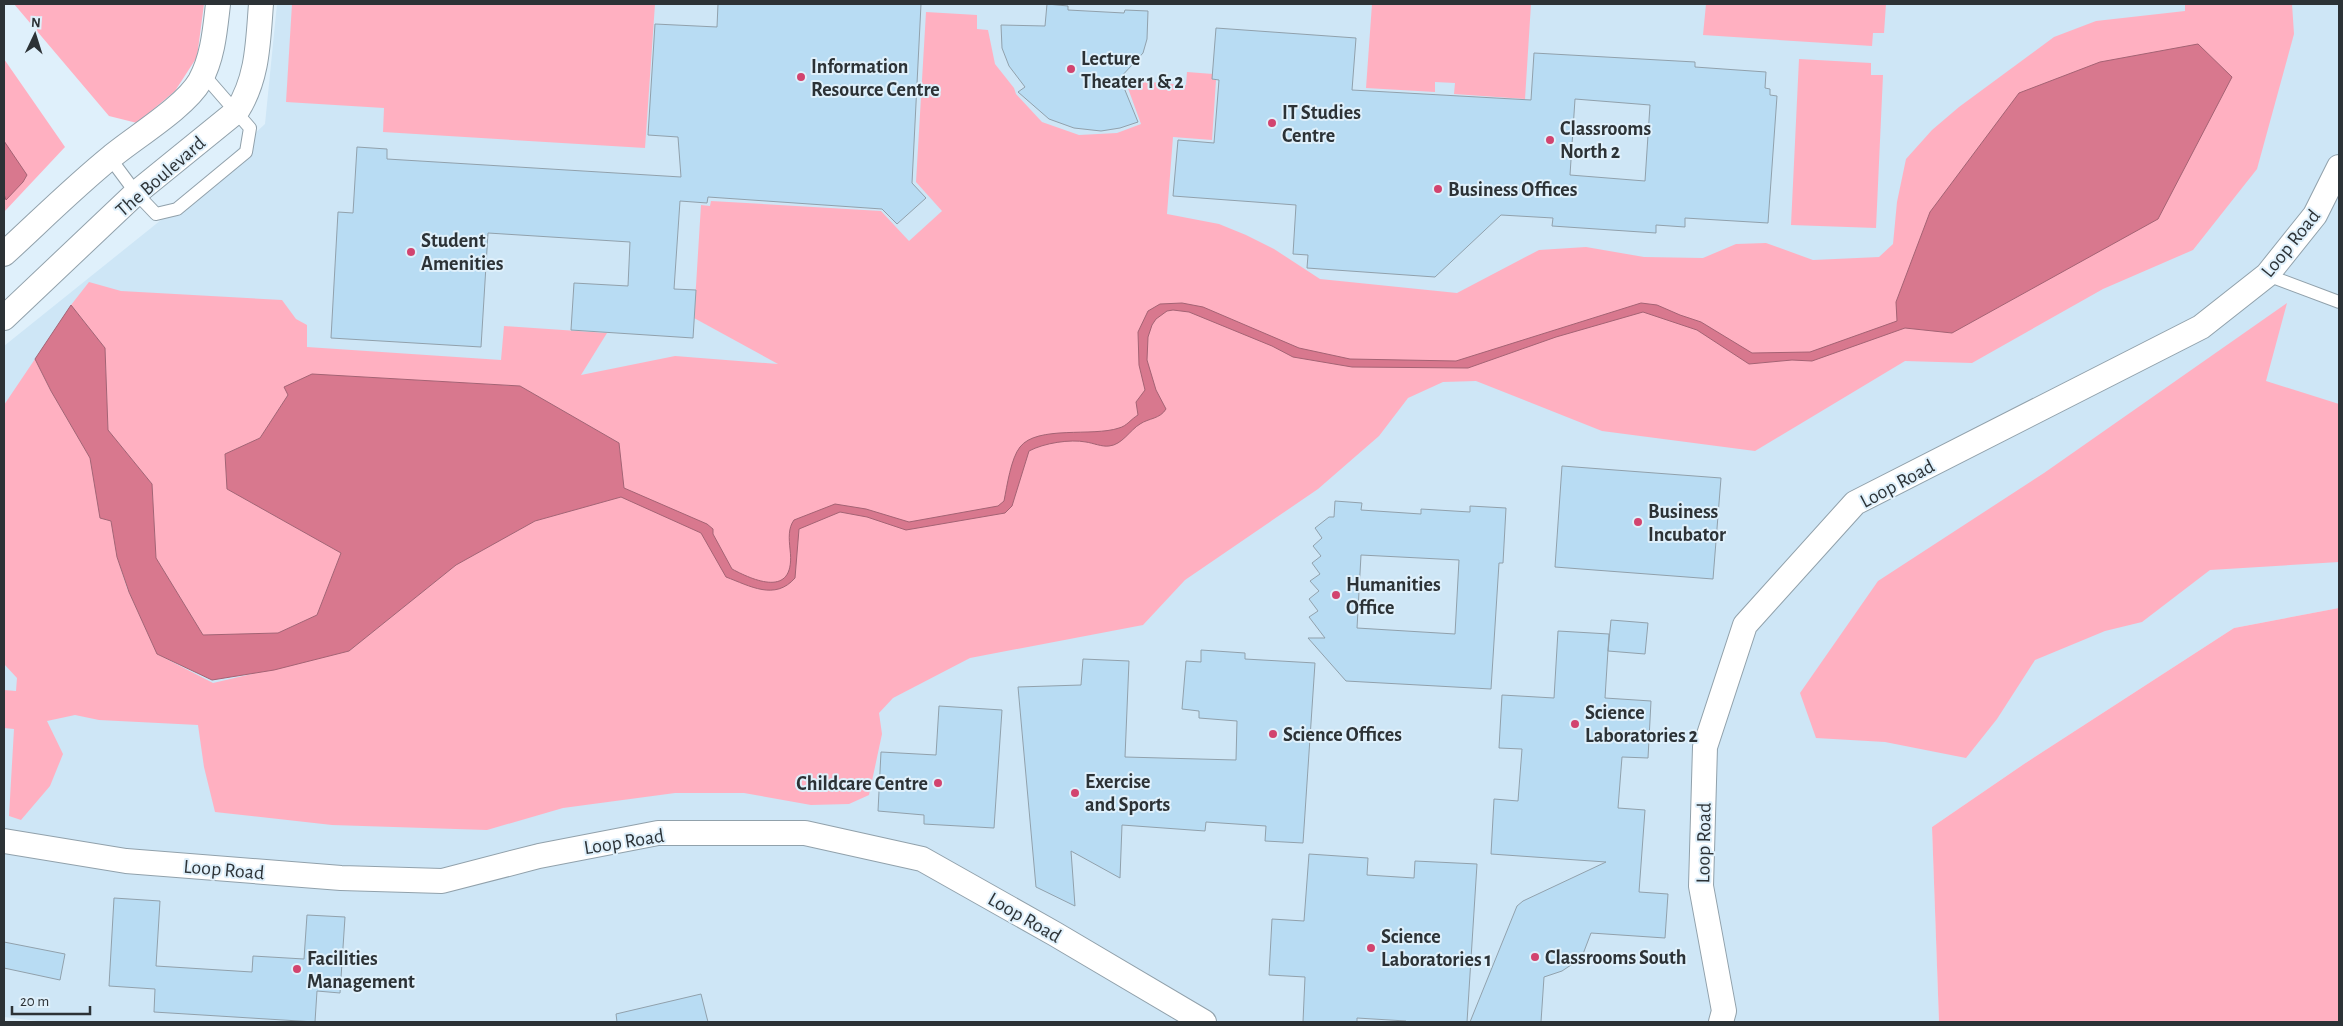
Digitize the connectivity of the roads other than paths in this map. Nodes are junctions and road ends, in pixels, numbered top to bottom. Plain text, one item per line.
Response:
1 (218, 4) edge
2 (261, 4) edge
3 (203, 74) junction
4 (237, 111) junction
5 (110, 158) junction
6 (2339, 167) edge
7 (136, 193) junction
8 (4, 254) edge
9 (2267, 276) junction
10 (2339, 302) edge
11 (4, 318) edge
12 (4, 840) edge
13 (1204, 1022) edge
14 (1722, 1022) edge

1 - 3 street, The Boulevard
2 - 4 street, The Boulevard
3 - 4 lane
3 - 5 street, The Boulevard
4 - 7 street, The Boulevard
4 - 7 lane
5 - 7 lane
5 - 8 street, The Boulevard
6 - 9 street, Loop Road
7 - 11 street, The Boulevard
9 - 10 lane
9 - 14 street, Loop Road
12 - 13 street, Loop Road

